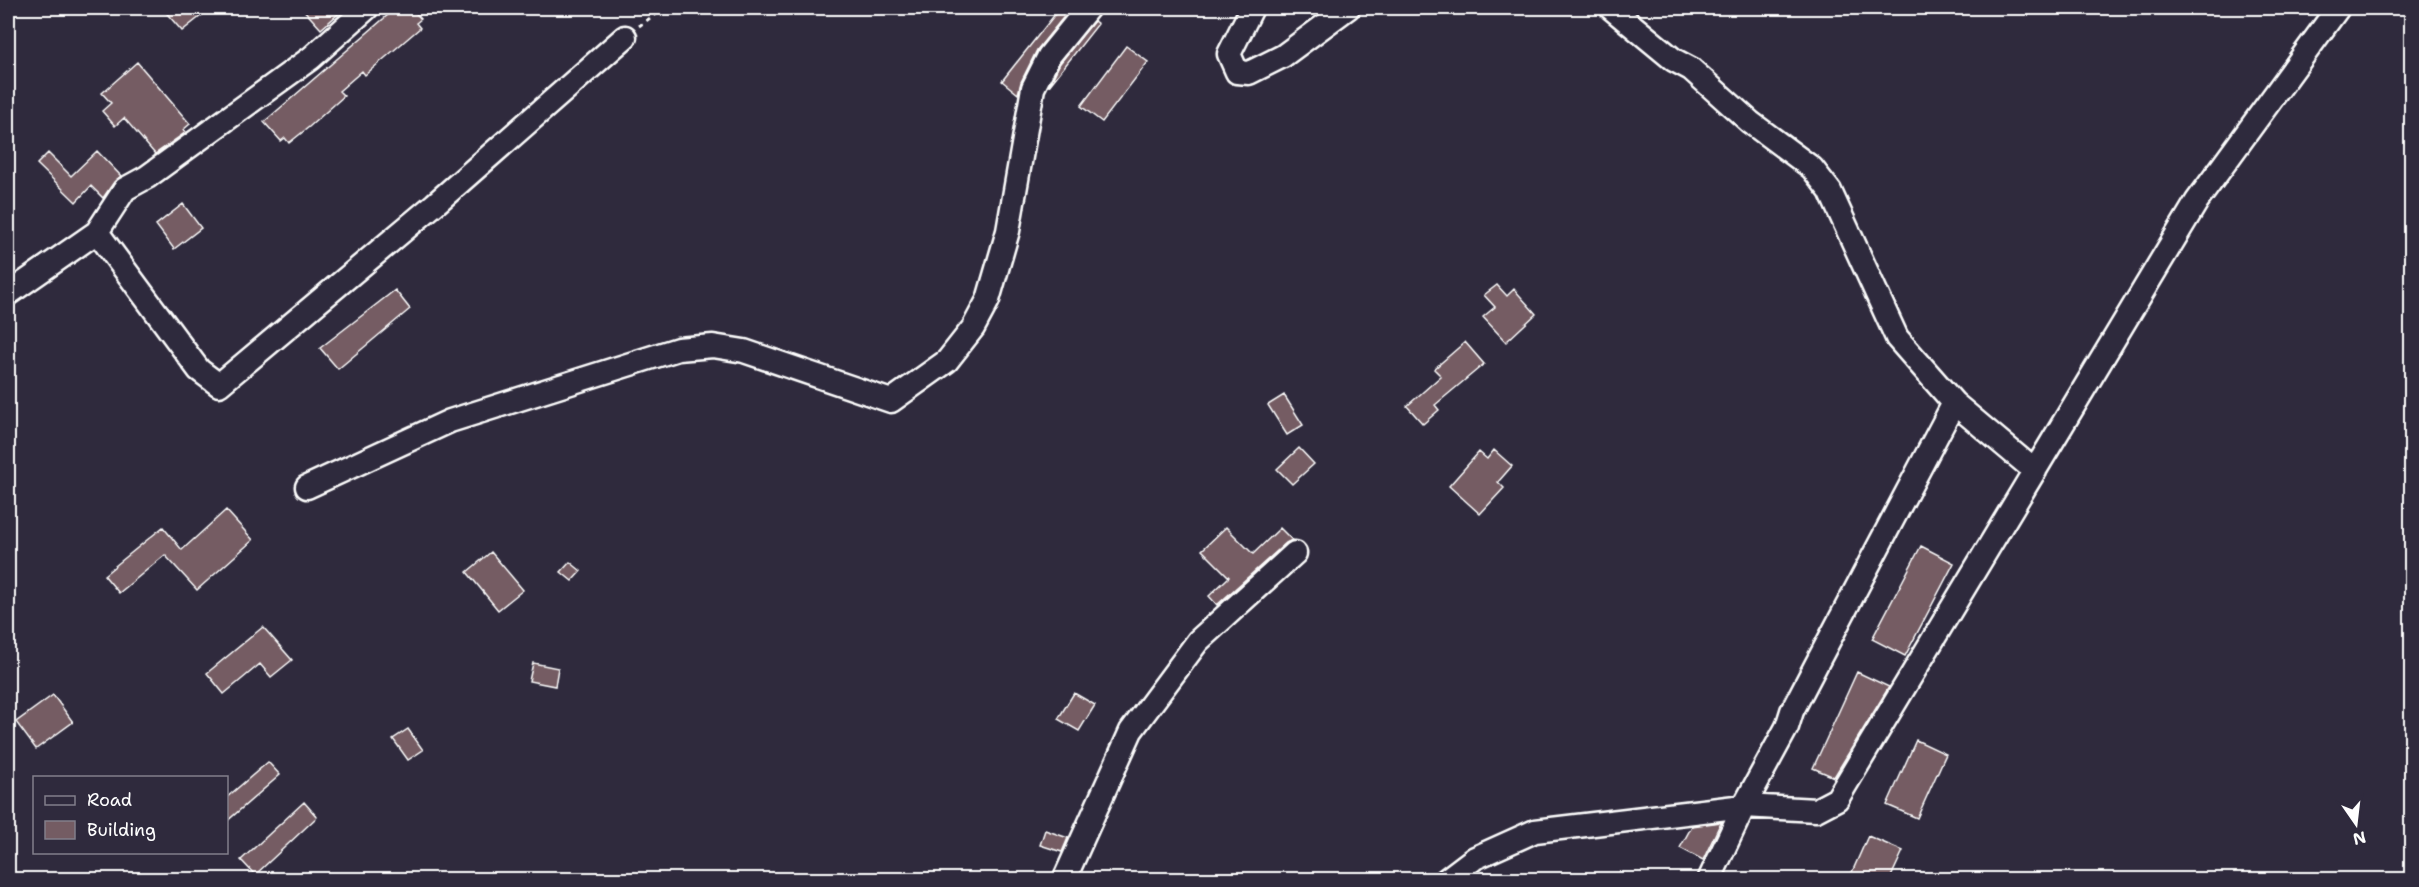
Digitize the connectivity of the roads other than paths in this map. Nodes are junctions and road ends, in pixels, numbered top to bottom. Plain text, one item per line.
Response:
1 (367, 8) edge
2 (1088, 8) edge
3 (1252, 8) edge
4 (1348, 8) edge
5 (1611, 8) edge
6 (2338, 8) edge
7 (625, 37) road end
8 (97, 232) junction
9 (8, 294) edge
10 (1954, 403) junction
11 (2036, 471) junction
12 (306, 487) dead end
13 (1295, 553) dead end
14 (1744, 806) junction
15 (1064, 879) edge
16 (1446, 879) edge
17 (1709, 879) edge

1 - 8 street
2 - 12 street
3 - 4 street
5 - 10 street
6 - 11 street
7 - 8 street
8 - 9 street
10 - 11 street
10 - 14 street
11 - 14 street
13 - 15 street
14 - 16 street
14 - 17 street

